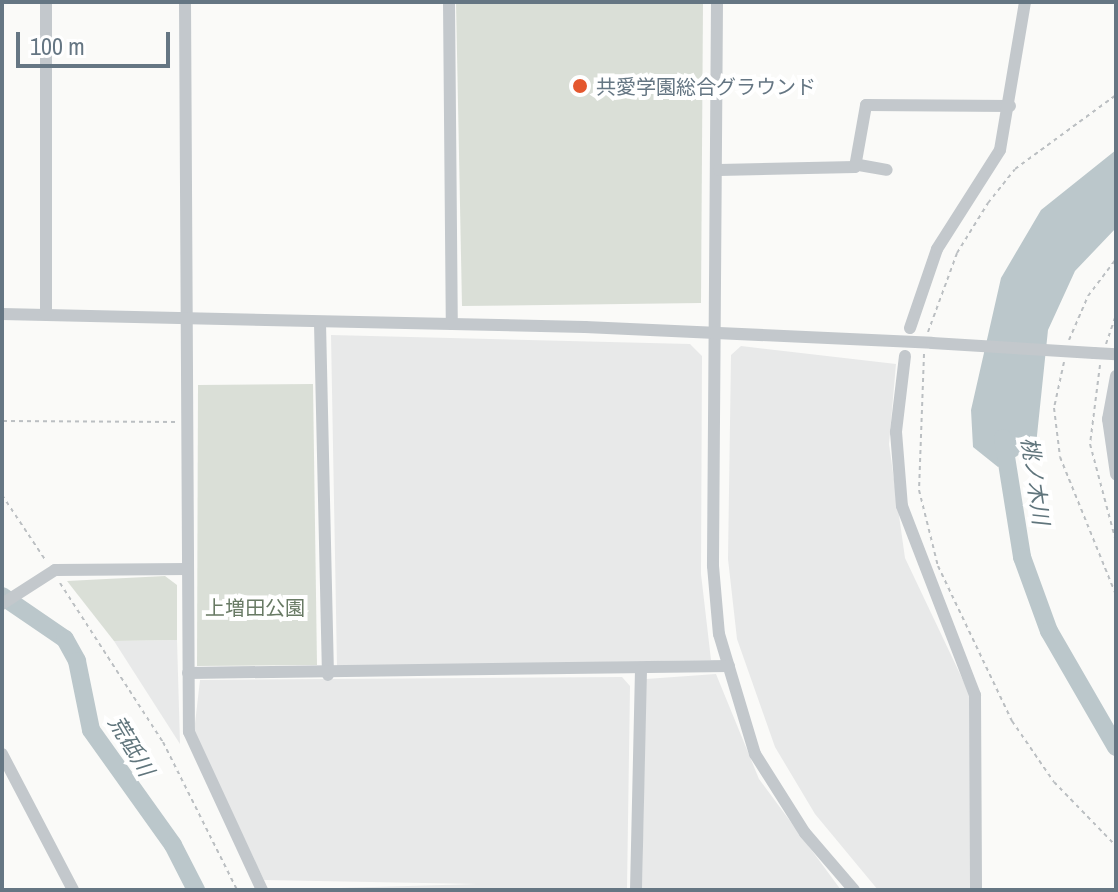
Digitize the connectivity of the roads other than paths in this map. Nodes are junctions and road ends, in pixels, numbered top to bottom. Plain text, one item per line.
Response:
1 (46, 2) edge
2 (185, 2) edge
3 (449, 2) edge
4 (717, 2) edge
5 (1025, 2) edge
6 (1010, 106) junction
7 (859, 165) junction
8 (719, 170) junction
9 (887, 170) dead end
10 (2, 314) edge
11 (46, 314) junction
12 (186, 322) junction
13 (320, 323) junction
14 (452, 324) junction
15 (910, 328) dead end
16 (719, 332) junction
17 (1105, 354) edge
18 (905, 356) dead end
19 (1116, 376) edge
20 (1116, 474) edge
21 (187, 569) junction
22 (2, 604) edge
23 (729, 666) junction
24 (641, 670) junction
25 (188, 673) junction
26 (328, 675) junction
27 (2, 754) edge
28 (73, 890) edge
29 (262, 890) edge
30 (636, 890) edge
31 (854, 890) edge
32 (976, 890) edge

1 - 11 street
2 - 12 street
3 - 14 street
4 - 8 street
5 - 6 street
6 - 7 street
6 - 15 street
7 - 8 street
7 - 9 street
8 - 16 street
10 - 11 street
11 - 12 street
12 - 13 street
12 - 21 street
13 - 14 street
13 - 26 street
14 - 16 street
16 - 17 street, bridge
16 - 23 street
18 - 32 street
19 - 20 street
21 - 22 street
21 - 25 street
23 - 24 street
23 - 31 street
24 - 26 street
24 - 30 street
25 - 26 street
25 - 29 street
27 - 28 street

